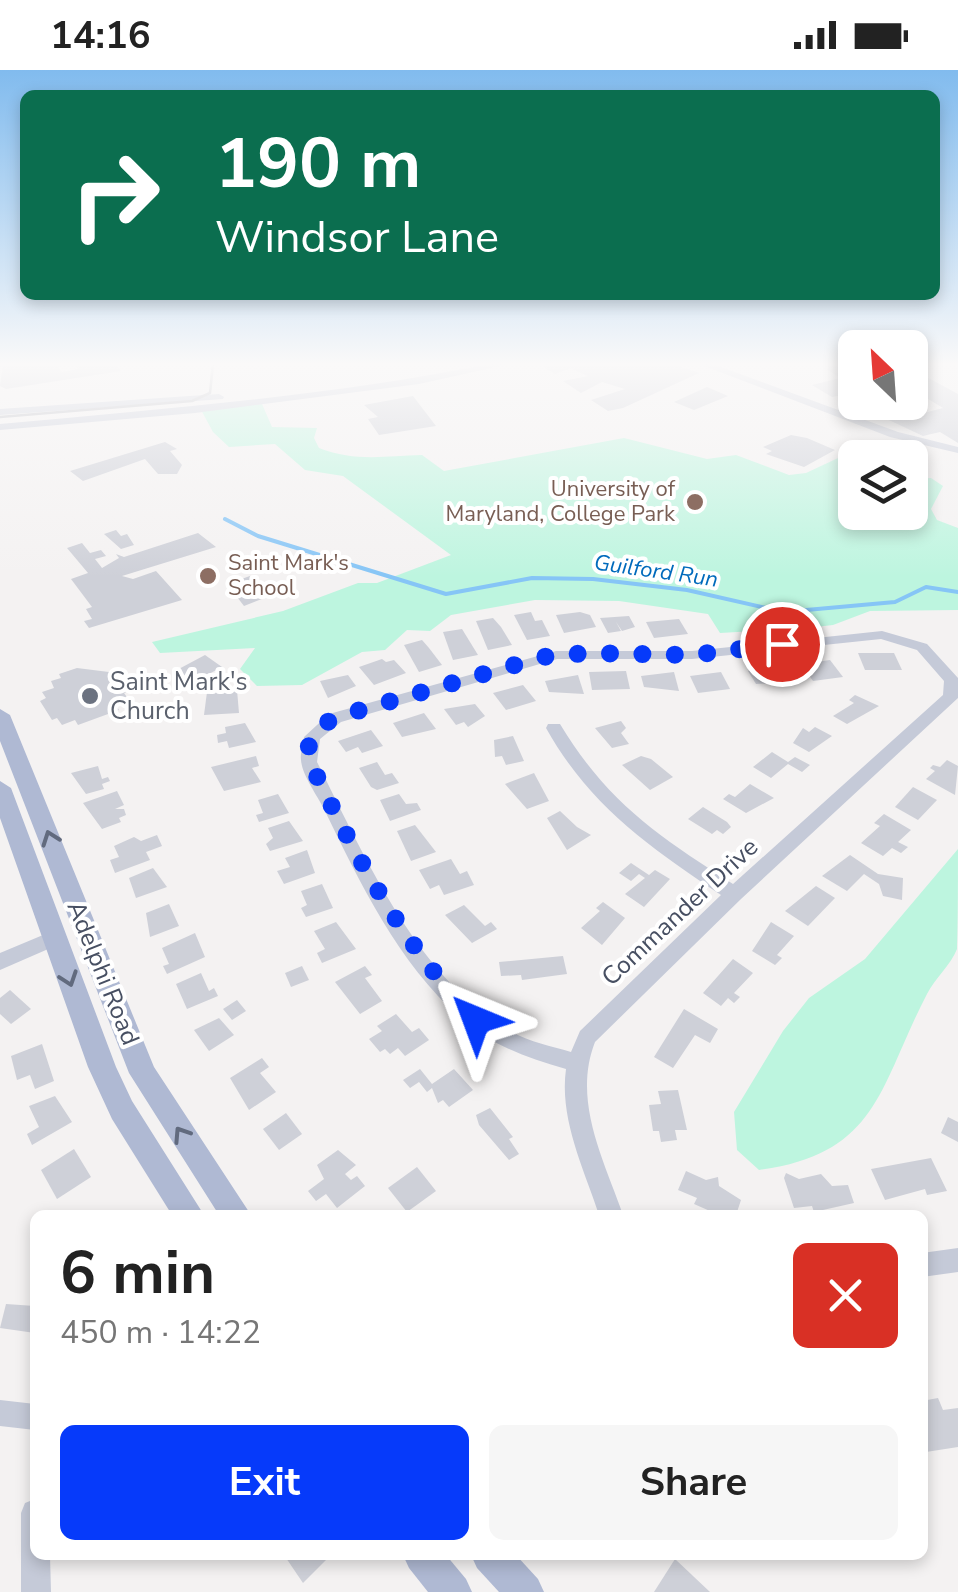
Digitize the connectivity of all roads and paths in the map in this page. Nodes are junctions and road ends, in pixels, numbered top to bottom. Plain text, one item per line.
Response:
1 (894, 435) edge
2 (958, 450) edge
3 (0, 716) edge
4 (554, 728) dead end
5 (2, 800) edge
6 (734, 894) junction
7 (55, 938) junction
8 (0, 962) edge
9 (575, 1062) junction
10 (187, 1210) edge
11 (233, 1210) edge
12 (610, 1210) edge
13 (958, 1260) edge
14 (928, 1264) edge
15 (0, 1413) edge
16 (30, 1416) edge
17 (36, 1560) edge
18 (426, 1560) edge
19 (495, 1560) edge
20 (36, 1592) edge
21 (453, 1592) edge
22 (525, 1592) edge

1 - 2 street
11 -> 3 main road, Adelphi Road
4 - 6 street
5 - 7 main road, Adelphi Road
6 - 9 street, Commander Drive
6 - 9 street, Commander Drive
7 - 8 street
7 -> 10 main road, Adelphi Road
9 - 12 street
13 - 14 street
15 - 16 street
17 - 20 street
18 - 21 main road
19 - 22 main road

